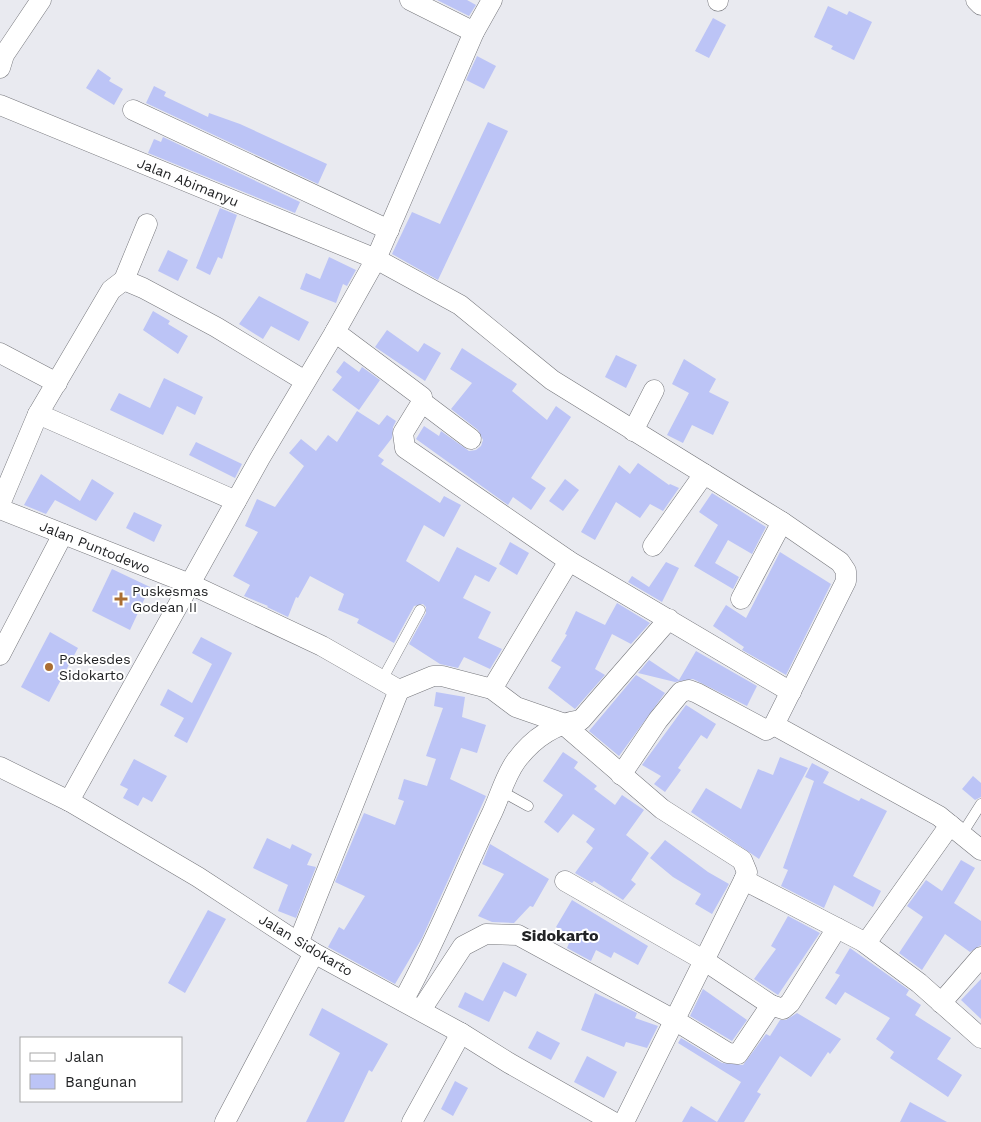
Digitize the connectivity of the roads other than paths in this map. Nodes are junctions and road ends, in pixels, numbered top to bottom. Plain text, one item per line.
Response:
1 (41, 0) edge
2 (410, 0) edge
3 (492, 0) edge
4 (976, 0) edge
5 (981, 4) edge
6 (474, 32) junction
7 (0, 68) edge
8 (0, 106) edge
9 (133, 110) dead end
10 (147, 224) dead end
11 (389, 230) junction
12 (376, 259) junction
13 (124, 280) junction
14 (335, 332) junction
15 (0, 353) edge
16 (305, 381) junction
17 (56, 383) junction
18 (654, 390) dead end
19 (422, 402) junction
20 (38, 414) junction
21 (633, 431) junction
22 (471, 439) dead end
23 (704, 474) junction
24 (236, 501) junction
25 (0, 504) edge
26 (0, 509) edge
27 (782, 522) junction
28 (63, 534) junction
29 (653, 546) dead end
30 (569, 561) junction
31 (190, 584) junction
32 (741, 599) dead end
33 (420, 610) dead end
34 (669, 620) junction
35 (0, 655) edge
36 (391, 685) junction
37 (492, 689) junction
38 (791, 692) junction
39 (562, 723) junction
40 (774, 725) junction
41 (0, 767) edge
42 (621, 775) junction
43 (501, 791) junction
44 (69, 801) junction
45 (981, 804) edge
46 (528, 806) dead end
47 (956, 830) junction
48 (981, 850) edge
49 (744, 880) junction
50 (565, 881) dead end
51 (837, 928) junction
52 (865, 943) junction
53 (307, 947) junction
54 (981, 956) edge
55 (705, 961) junction
56 (403, 1001) junction
57 (941, 1002) junction
58 (771, 1005) junction
59 (420, 1010) junction
60 (676, 1021) junction
61 (461, 1033) junction
62 (981, 1038) edge
63 (225, 1122) edge
64 (412, 1122) edge
65 (612, 1122) edge
66 (624, 1122) edge

1 - 7 street
2 - 6 street
3 - 6 street
4 - 5 street
6 - 11 street
8 - 12 street, Jalan Abimanyu
9 - 11 street
10 - 13 street
11 - 12 street
12 - 14 street
12 - 21 street, Jalan Abimanyu
13 - 16 street
13 - 17 street
14 - 16 street
14 - 19 street
15 - 17 street
16 - 24 street
17 - 20 street
18 - 21 street
19 - 22 street
19 - 30 street
20 - 24 street
20 - 25 street
21 - 23 street, Jalan Abimanyu
23 - 27 street, Jalan Abimanyu
23 - 29 street
24 - 31 street
26 - 28 street, Jalan Puntodewo
27 - 32 street
27 - 38 street, Jalan Abimanyu
28 - 31 street, Jalan Puntodewo
28 - 35 street
30 - 34 street
30 - 37 street
31 - 36 street, Jalan Puntodewo
31 - 44 street
33 - 36 lane
34 - 38 street
34 - 39 street
36 - 37 street
36 - 53 street
37 - 39 street
38 - 40 street
39 - 42 street
39 - 43 street
40 - 42 street
40 - 47 street
41 - 44 street, Jalan Sidokarto
42 - 49 street
43 - 46 lane
43 - 56 street
44 - 53 street, Jalan Sidokarto
45 - 47 lane
47 - 48 street
47 - 52 street
49 - 51 street
49 - 55 street
50 - 55 street
51 - 52 street
51 - 58 street
52 - 57 street
53 - 56 street, Jalan Sidokarto
53 - 63 street
54 - 57 street
55 - 58 street
55 - 60 street
56 - 59 street, Jalan Sidokarto
57 - 62 street
58 - 60 street
59 - 60 street
59 - 61 street, Jalan Sidokarto
60 - 66 street
61 - 64 street
61 - 65 street, Jalan Sidokarto

